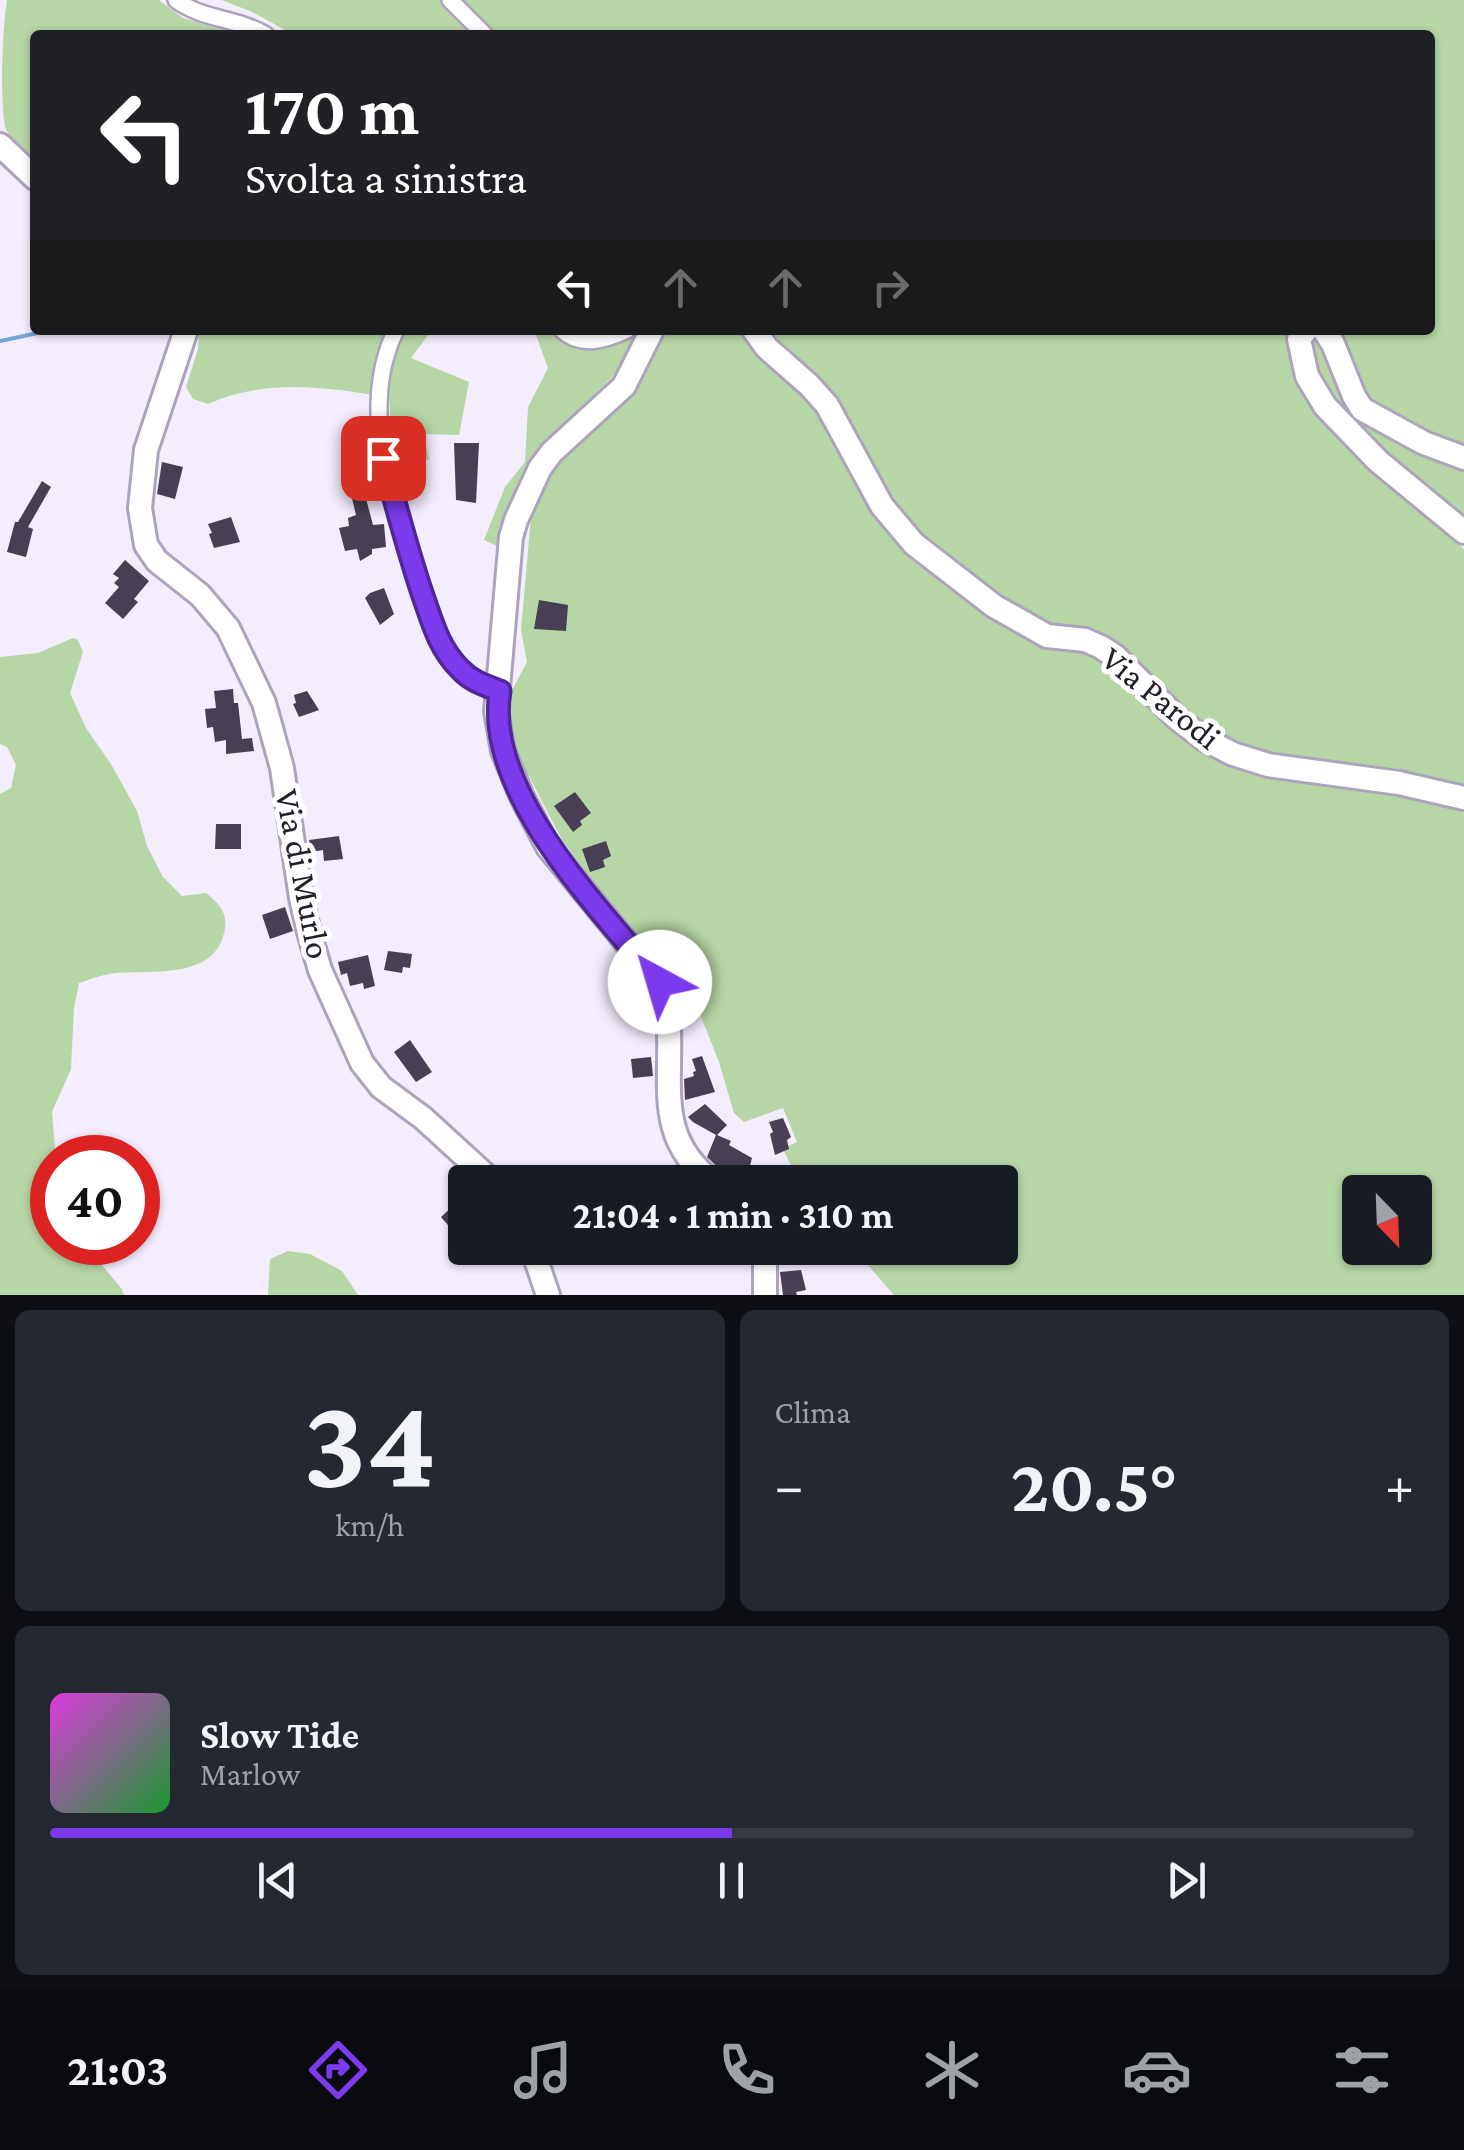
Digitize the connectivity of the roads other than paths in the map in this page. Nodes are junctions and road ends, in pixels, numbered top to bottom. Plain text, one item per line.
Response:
1 (176, 0) edge
2 (450, 0) edge
3 (257, 30) edge
4 (480, 30) edge
5 (0, 145) edge
6 (30, 173) edge
7 (184, 335) edge
8 (394, 335) edge
9 (567, 335) edge
10 (617, 335) edge
11 (650, 335) edge
12 (758, 335) edge
13 (1302, 335) edge
14 (1327, 335) edge
15 (1464, 458) edge
16 (1464, 532) edge
17 (500, 691) junction
18 (1464, 798) edge
19 (474, 1165) edge
20 (693, 1165) edge
21 (538, 1265) edge
22 (765, 1265) edge
23 (548, 1295) edge
24 (764, 1295) edge

1 - 3 street
2 - 4 street
5 - 6 street
7 - 19 street, Via di Murlo
8 - 17 street
9 - 10 street
11 - 17 street
12 - 18 street, Via Parodi
13 - 16 street
14 - 15 street
17 - 20 street
21 - 23 street
22 - 24 street

